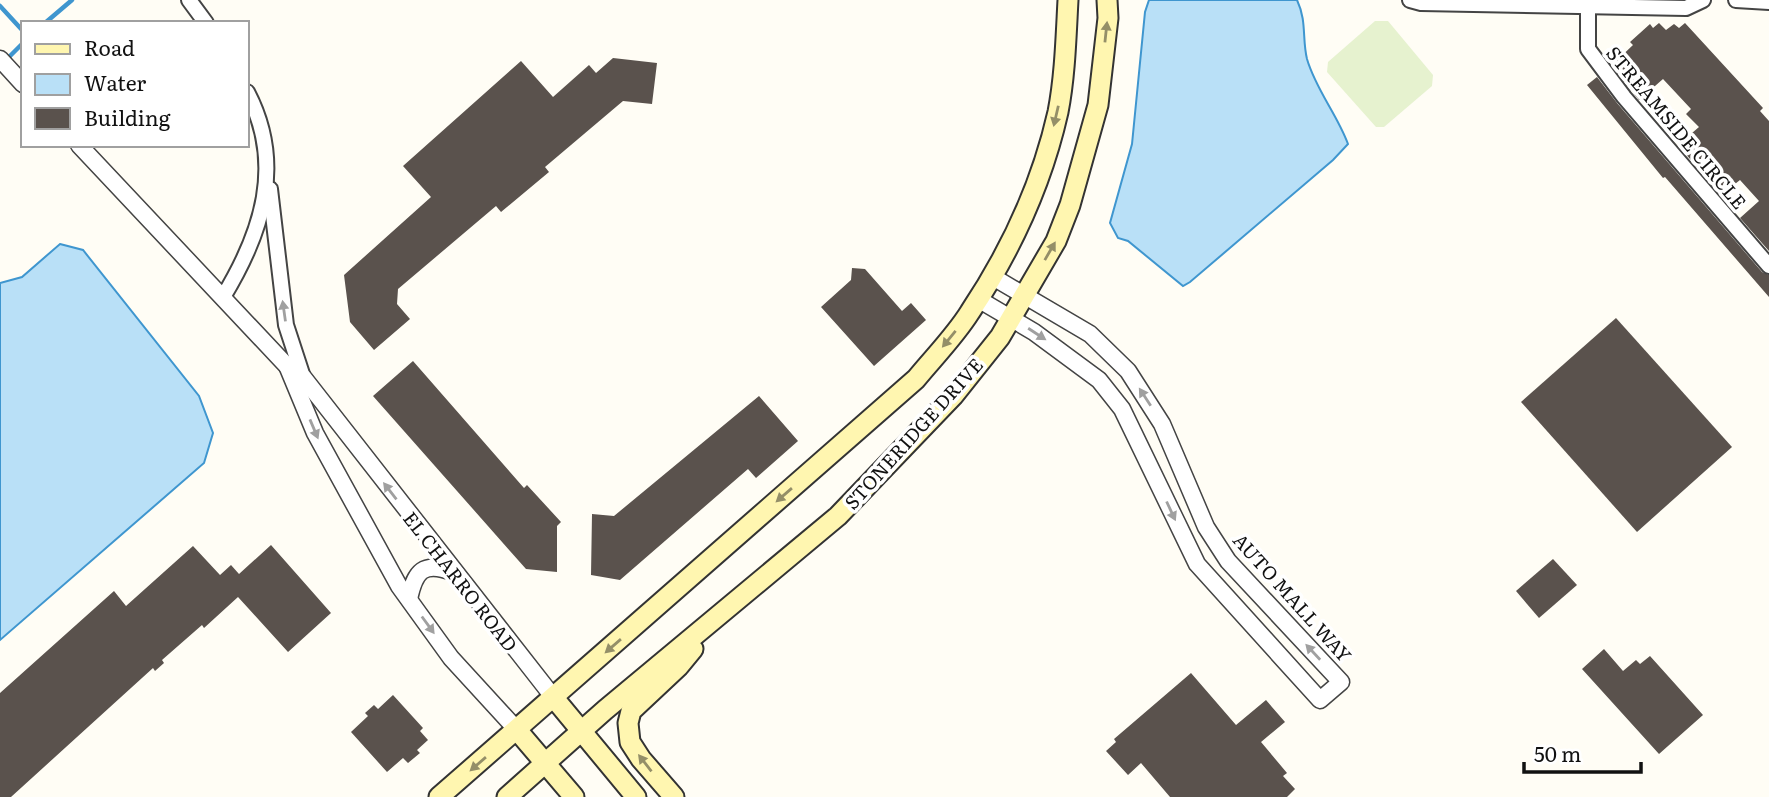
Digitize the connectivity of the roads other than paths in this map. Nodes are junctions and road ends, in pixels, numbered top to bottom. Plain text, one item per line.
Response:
1 (189, 0) edge
2 (1068, 0) edge
3 (1107, 0) edge
4 (1410, 0) edge
5 (1703, 0) edge
6 (1736, 0) edge
7 (1488, 2) edge
8 (1769, 2) edge
9 (1587, 3) edge
10 (204, 19) edge
11 (0, 59) edge
12 (21, 82) edge
13 (248, 95) edge
14 (81, 147) edge
15 (267, 166) junction
16 (1769, 265) edge
17 (993, 277) junction
18 (1024, 295) junction
19 (223, 298) junction
20 (978, 299) junction
21 (1011, 318) junction
22 (286, 366) junction
23 (303, 377) junction
24 (453, 572) junction
25 (409, 599) junction
26 (721, 616) junction
27 (554, 698) junction
28 (517, 730) junction
29 (581, 731) junction
30 (544, 764) junction
31 (439, 797) edge
32 (507, 797) edge
33 (574, 797) edge
34 (636, 797) edge
35 (674, 797) edge

1 - 10 street
2 -> 17 main road, STONERIDGE DRIVE
18 -> 3 main road, STONERIDGE DRIVE
4 - 7 street
5 - 9 street
6 - 8 street
7 - 9 street
9 - 16 street, STREAMSIDE CIRCLE
11 - 12 street
13 - 15 street
14 - 19 street, EL CHARRO ROAD
15 - 19 street
23 -> 15 street
17 - 18 street, AUTO MALL WAY
17 - 20 main road, STONERIDGE DRIVE
18 - 21 main road, STONERIDGE DRIVE
21 -> 18 street, AUTO MALL WAY
19 - 22 street, EL CHARRO ROAD
20 - 21 street, AUTO MALL WAY
20 -> 27 main road, STONERIDGE DRIVE
21 - 26 main road, STONERIDGE DRIVE
22 - 23 street, EL CHARRO ROAD
22 -> 25 street, EL CHARRO ROAD
24 -> 23 street, EL CHARRO ROAD
24 - 25 street
24 - 27 street, EL CHARRO ROAD
25 -> 28 street, EL CHARRO ROAD
26 - 29 main road, STONERIDGE DRIVE
35 -> 26 main road
27 - 28 main road, STONERIDGE DRIVE
27 - 29 main road, EL CHARRO ROAD
28 - 30 main road, EL CHARRO ROAD
28 -> 31 main road, STONERIDGE DRIVE
29 - 30 main road, STONERIDGE DRIVE
29 - 34 main road, EL CHARRO ROAD
30 - 32 main road, STONERIDGE DRIVE
30 - 33 main road, EL CHARRO ROAD

